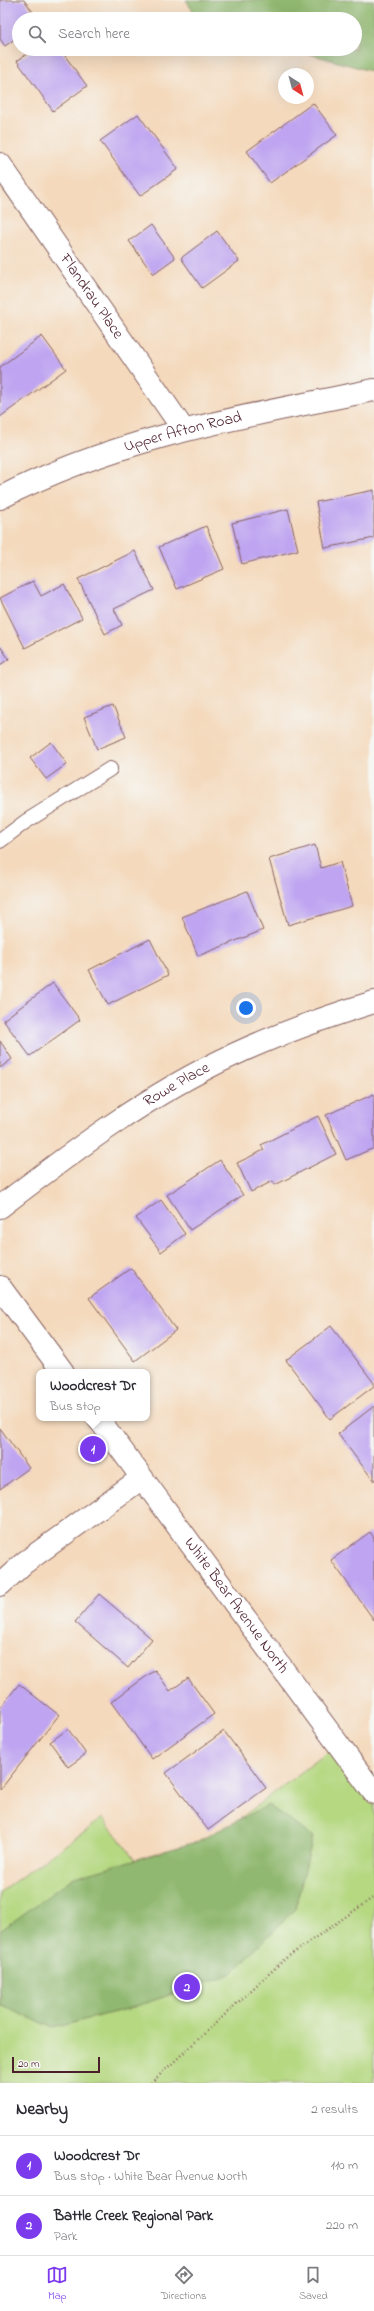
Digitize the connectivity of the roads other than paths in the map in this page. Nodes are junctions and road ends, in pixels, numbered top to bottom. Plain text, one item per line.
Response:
1 (0, 164) edge
2 (374, 390) edge
3 (183, 429) junction
4 (0, 498) edge
5 (110, 769) dead end
6 (0, 841) edge
7 (374, 1002) edge
8 (0, 1207) edge
9 (0, 1287) edge
10 (61, 1369) edge
11 (100, 1421) edge
12 (142, 1478) junction
13 (0, 1585) edge
14 (374, 1793) edge

1 - 3 street, Flandrau Place
2 - 3 street, Upper Afton Road
3 - 4 street, Upper Afton Road
5 - 6 lane
7 - 8 street, Rowe Place
9 - 10 street
11 - 12 street, White Bear Avenue North
12 - 13 street
12 - 14 street, White Bear Avenue North

